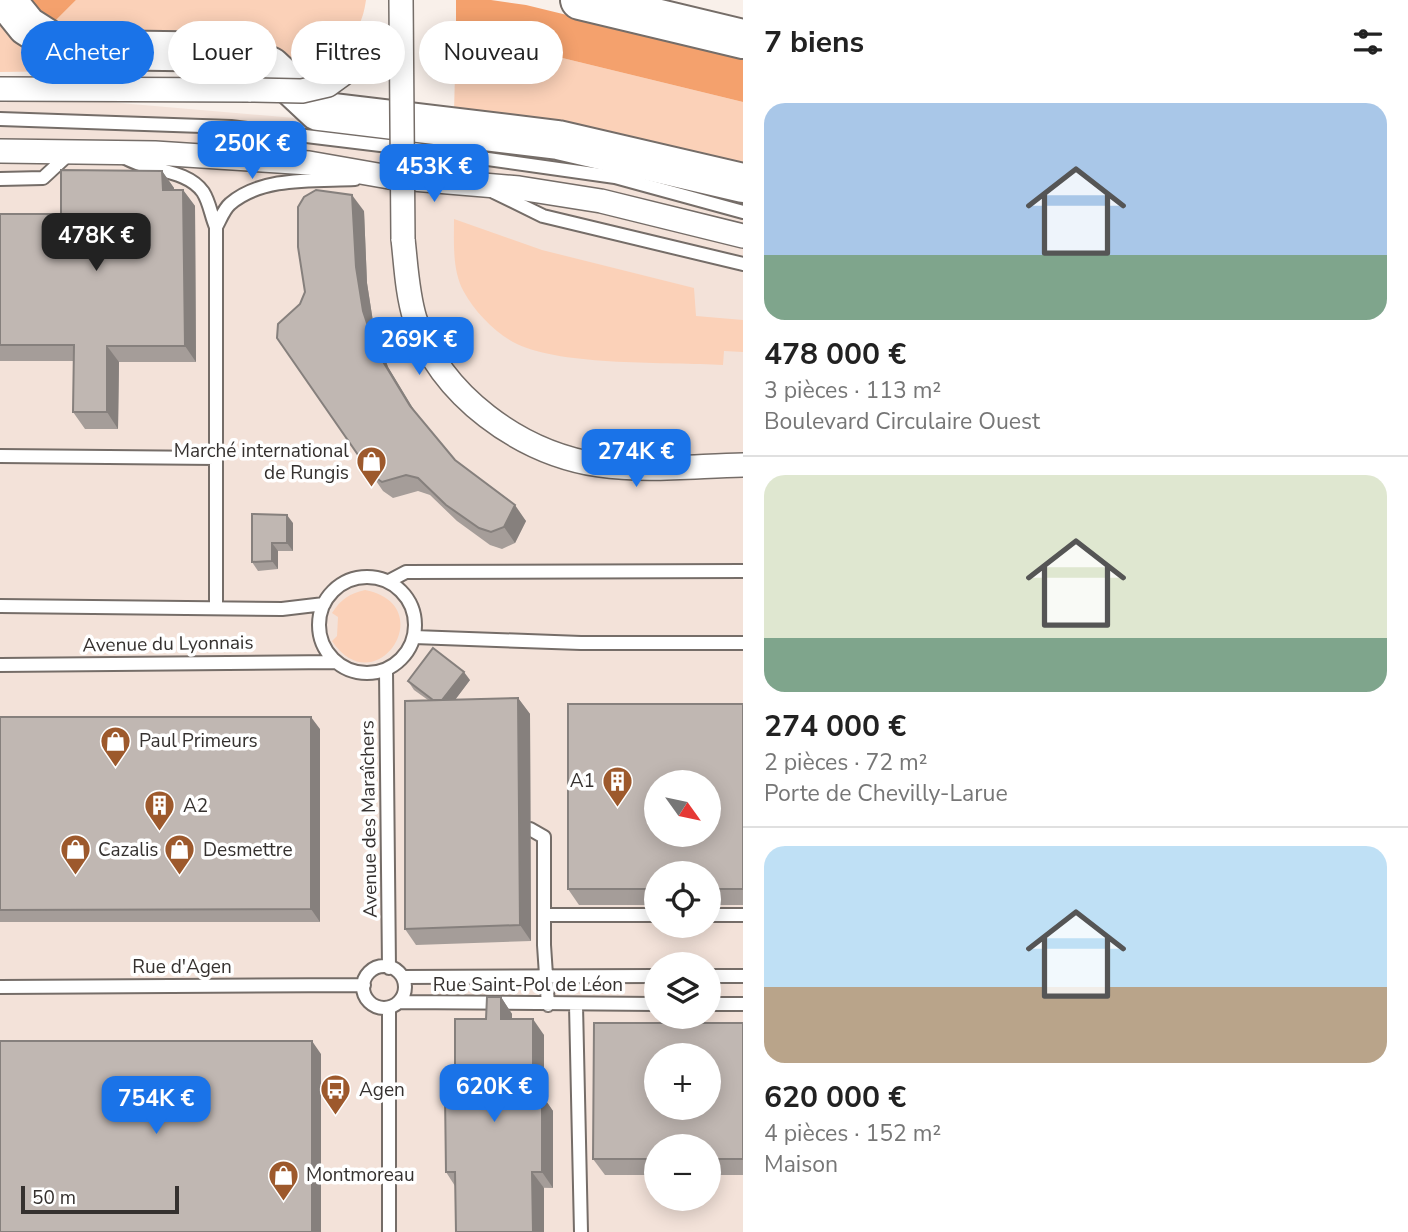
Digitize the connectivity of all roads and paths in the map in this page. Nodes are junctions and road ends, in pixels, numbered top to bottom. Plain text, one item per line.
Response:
1 (6, 0) edge
2 (401, 0) edge
3 (579, 0) edge
4 (401, 21) edge
5 (743, 38) edge
6 (329, 84) edge
7 (402, 84) edge
8 (0, 89) edge
9 (0, 119) edge
10 (0, 151) edge
11 (118, 152) junction
12 (71, 153) junction
13 (389, 177) junction
14 (0, 179) edge
15 (743, 183) edge
16 (484, 187) junction
17 (743, 212) edge
18 (216, 228) junction
19 (743, 236) edge
20 (743, 264) edge
21 (0, 456) edge
22 (216, 458) junction
23 (743, 465) edge
24 (743, 571) edge
25 (389, 581) junction
26 (324, 604) junction
27 (0, 606) edge
28 (216, 608) junction
29 (414, 637) junction
30 (743, 642) edge
31 (336, 662) junction
32 (0, 665) edge
33 (386, 670) junction
34 (530, 829) dead end
35 (545, 915) junction
36 (644, 915) edge
37 (721, 915) edge
38 (743, 915) edge
39 (389, 968) junction
40 (548, 976) junction
41 (644, 976) edge
42 (721, 976) edge
43 (743, 976) edge
44 (403, 977) junction
45 (363, 985) junction
46 (0, 987) edge
47 (644, 1004) edge
48 (721, 1004) edge
49 (743, 1004) edge
50 (548, 1005) junction
51 (576, 1005) junction
52 (394, 1006) junction
53 (389, 1232) edge
54 (580, 1232) edge

1 - 15 highway
2 - 4 street, bridge
3 - 5 highway
6 - 8 street, bridge
7 - 23 street, bridge
9 - 17 lane
10 - 12 street
11 - 12 street
11 - 13 street
11 - 18 lane
12 - 14 lane
13 - 16 street
13 - 18 lane
16 - 19 street
16 - 20 lane
18 - 22 lane
21 - 22 lane
22 - 28 lane
24 - 25 lane
25 - 26 lane
25 - 29 lane
26 - 28 lane, Avenue du Lyonnais
26 - 31 lane
27 - 28 lane, Avenue du Lyonnais
29 - 30 lane
29 - 33 lane
31 - 32 lane, Avenue du Lyonnais
31 - 33 lane
33 - 39 lane, Avenue des Maraîchers
34 - 35 lane
35 - 36 lane
35 - 40 lane
37 - 38 lane
39 - 44 lane
39 - 45 lane
40 - 41 lane, Rue Saint-Pol de Léon
40 - 44 lane, Rue Saint-Pol de Léon
40 - 50 lane
42 - 43 lane
44 - 52 lane
45 - 46 lane, Rue d'Agen
45 - 52 lane
47 - 51 lane, Rue Saint-Pol de Léon
48 - 49 lane
50 - 51 lane, Rue Saint-Pol de Léon
50 - 52 lane, Rue Saint-Pol de Léon
51 - 54 lane
52 - 53 lane

